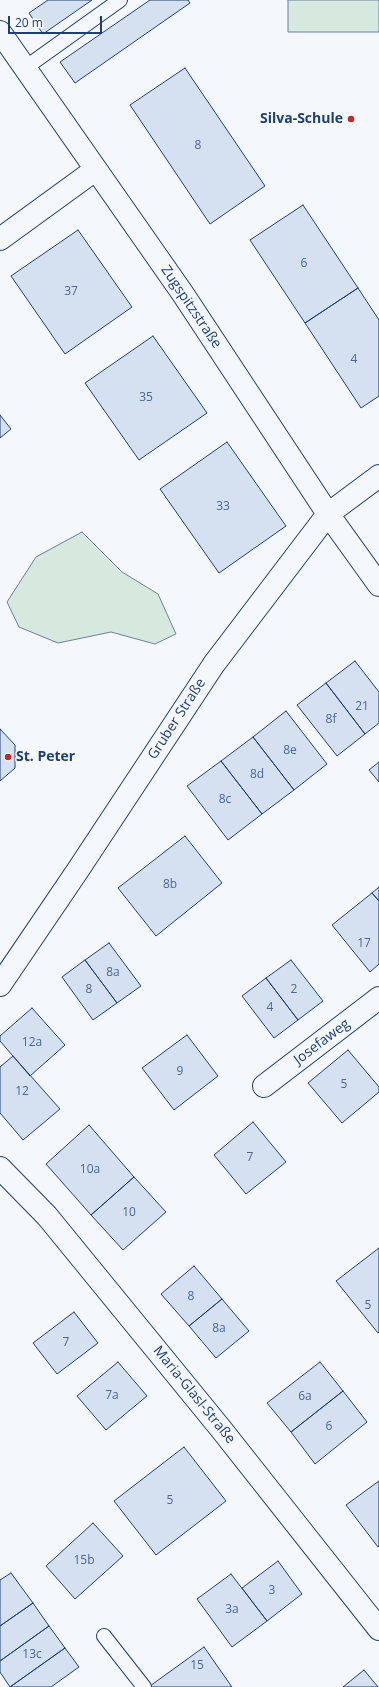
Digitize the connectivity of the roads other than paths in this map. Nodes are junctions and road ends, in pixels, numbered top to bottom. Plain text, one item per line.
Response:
1 (120, 0) edge
2 (0, 32) edge
3 (24, 68) junction
4 (95, 170) junction
5 (0, 239) edge
6 (379, 476) edge
7 (328, 514) junction
8 (379, 585) edge
9 (0, 985) edge
10 (379, 998) edge
11 (264, 1086) dead end
12 (0, 1168) edge
13 (379, 1629) edge
14 (104, 1636) dead end
15 (144, 1687) edge

1 - 3 lane
2 - 3 street, Zugspitzstraße
3 - 4 street, Zugspitzstraße
4 - 5 street
4 - 7 street, Zugspitzstraße
6 - 7 street, Gruber Straße
7 - 8 street, Zugspitzstraße
7 - 9 street, Gruber Straße
10 - 11 street, Josefaweg
12 - 13 street, Maria-Glasl-Straße
14 - 15 lane

